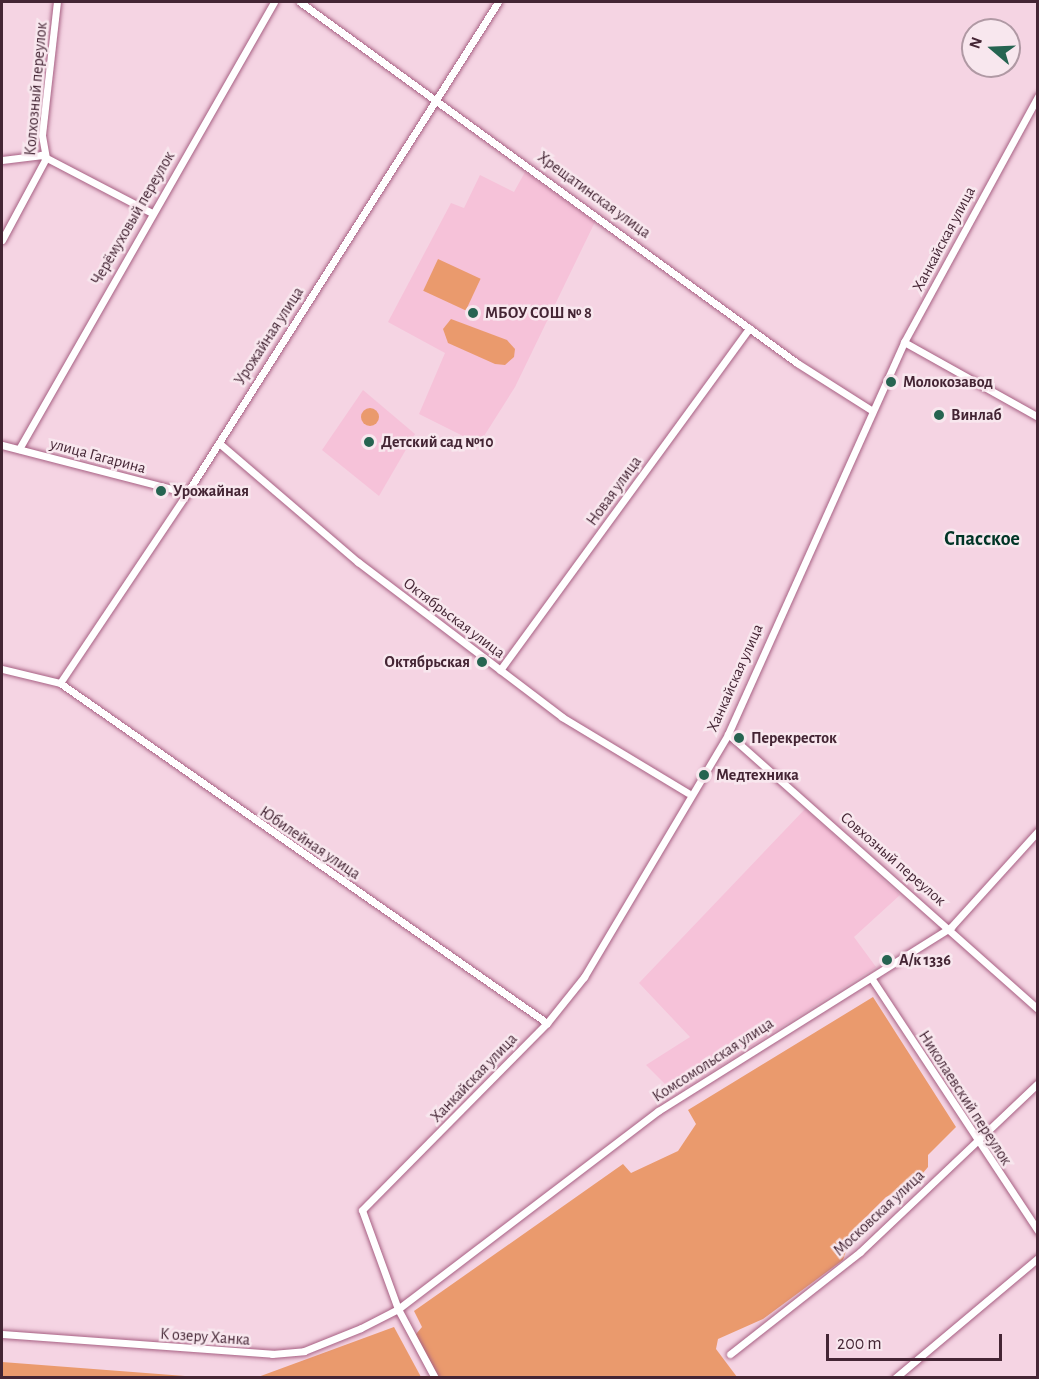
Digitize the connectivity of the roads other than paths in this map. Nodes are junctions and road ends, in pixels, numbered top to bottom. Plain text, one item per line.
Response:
1 (57, 2) edge
2 (274, 2) edge
3 (300, 2) edge
4 (498, 2) edge
5 (436, 96) junction
6 (1038, 96) edge
7 (46, 158) junction
8 (2, 160) edge
9 (152, 213) junction
10 (2, 240) edge
11 (749, 328) junction
12 (904, 342) junction
13 (871, 410) junction
14 (1038, 417) edge
15 (219, 443) junction
16 (2, 445) edge
17 (19, 449) junction
18 (187, 493) junction
19 (2, 669) edge
20 (500, 670) junction
21 (60, 684) junction
22 (728, 734) junction
23 (688, 794) junction
24 (1038, 831) edge
25 (951, 927) junction
26 (872, 979) junction
27 (1038, 1009) edge
28 (547, 1023) junction
29 (1038, 1083) edge
30 (977, 1143) junction
31 (1038, 1231) edge
32 (1038, 1258) edge
33 (398, 1309) junction
34 (2, 1334) edge
35 (730, 1354) dead end
36 (435, 1377) edge
37 (895, 1377) edge

1 - 7 street, Колхозный переулок
2 - 9 street, Черёмуховый переулок
3 - 5 street, Хрещатинская улица
4 - 5 street, Урожайная улица
5 - 11 street, Хрещатинская улица
5 - 15 street, Урожайная улица
6 - 12 street, Ханкайская улица
7 - 8 street
7 - 9 street
7 - 10 street, Колхозный переулок
9 - 17 street, Черёмуховый переулок
11 - 13 street, Хрещатинская улица
11 - 20 street, Новая улица
12 - 13 street, Ханкайская улица
12 - 14 street
13 - 22 street, Ханкайская улица
15 - 18 street, Урожайная улица
15 - 20 street, Октябрьская улица
16 - 17 street, улица Гагарина
17 - 18 street, улица Гагарина
18 - 21 street, Урожайная улица
19 - 21 street
20 - 23 street, Октябрьская улица
21 - 28 street, Юбилейная улица
22 - 23 street, Ханкайская улица
22 - 25 street, Совхозный переулок
23 - 28 street, Ханкайская улица
24 - 25 street, Комсомольская улица
25 - 26 street, Комсомольская улица
25 - 27 street, Совхозный переулок
26 - 30 street, Николаевский переулок
26 - 33 street, Комсомольская улица
28 - 33 street, Ханкайская улица
29 - 30 street, Московская улица
30 - 31 street, Николаевский переулок
30 - 35 street, Московская улица
32 - 37 street
33 - 34 street, К озеру Ханка
33 - 36 street

